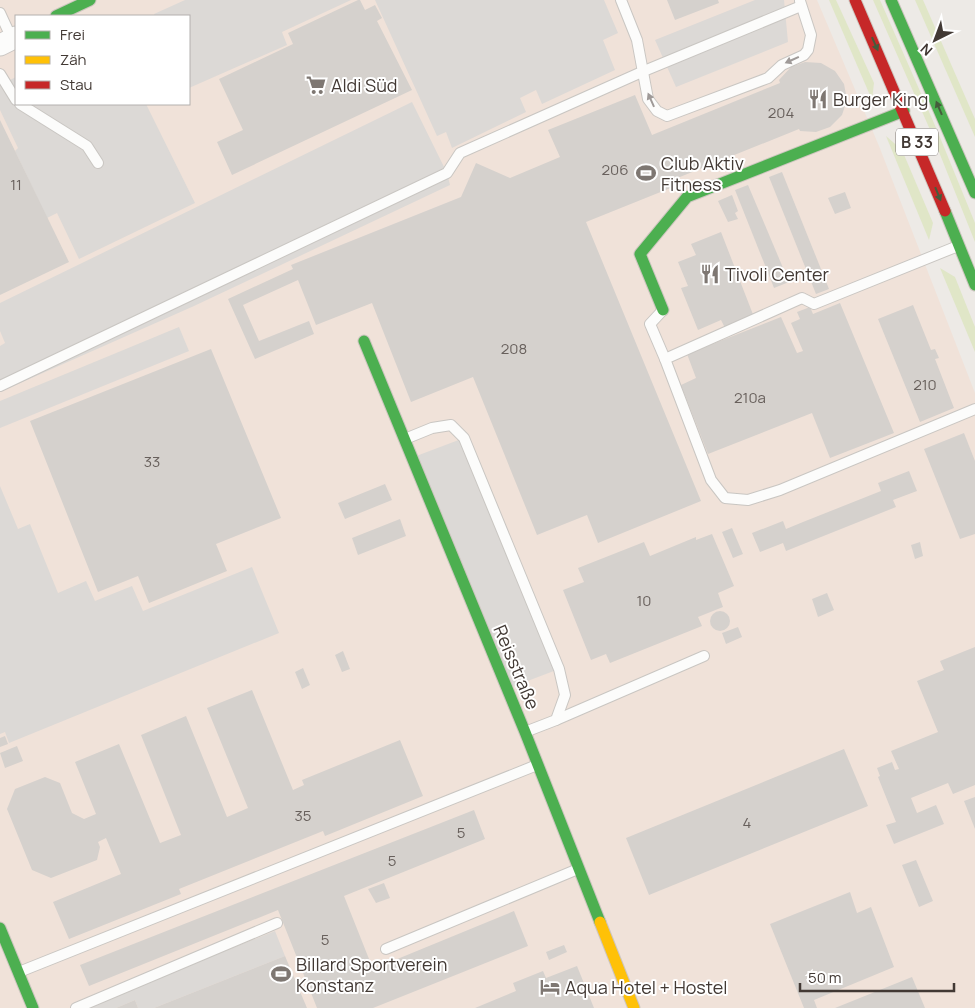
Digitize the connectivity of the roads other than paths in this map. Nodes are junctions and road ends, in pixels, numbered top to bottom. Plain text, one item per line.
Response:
1 (90, 0) edge
2 (621, 0) edge
3 (855, 0) edge
4 (891, 0) edge
5 (801, 3) edge
6 (68, 9) edge
7 (0, 13) edge
8 (10, 40) edge
9 (644, 71) junction
10 (0, 74) edge
11 (15, 98) edge
12 (22, 105) edge
13 (904, 111) junction
14 (98, 163) dead end
15 (975, 194) edge
16 (959, 245) junction
17 (975, 285) edge
18 (663, 310) joint
19 (364, 341) dead end
20 (665, 359) junction
21 (0, 386) edge
22 (975, 409) edge
23 (404, 439) junction
24 (704, 656) dead end
25 (556, 720) junction
26 (525, 732) junction
27 (538, 765) junction
28 (579, 868) junction
29 (277, 923) dead end
30 (0, 928) edge
31 (386, 949) dead end
32 (18, 972) junction
33 (34, 1008) edge
34 (76, 1008) edge
35 (634, 1008) edge

1 - 6 street
2 - 9 lane
3 -> 13 street, B 33
15 -> 4 street, B 33
5 - 9 lane
5 -> 9 lane
7 - 8 lane
9 - 21 lane
10 - 11 lane
12 - 14 lane
13 -> 16 street, B 33
13 - 18 street
16 - 17 street, B 33
16 - 20 lane
18 - 20 lane
19 - 23 street, Reisstraße
20 - 22 lane
23 - 25 lane
23 - 26 street, Reisstraße
24 - 25 lane
25 - 26 lane
26 - 27 street, Reisstraße
27 - 28 street, Reisstraße
27 - 32 lane
28 - 31 lane
28 - 35 street, Reisstraße
29 - 34 lane
30 - 32 street
32 - 33 street

